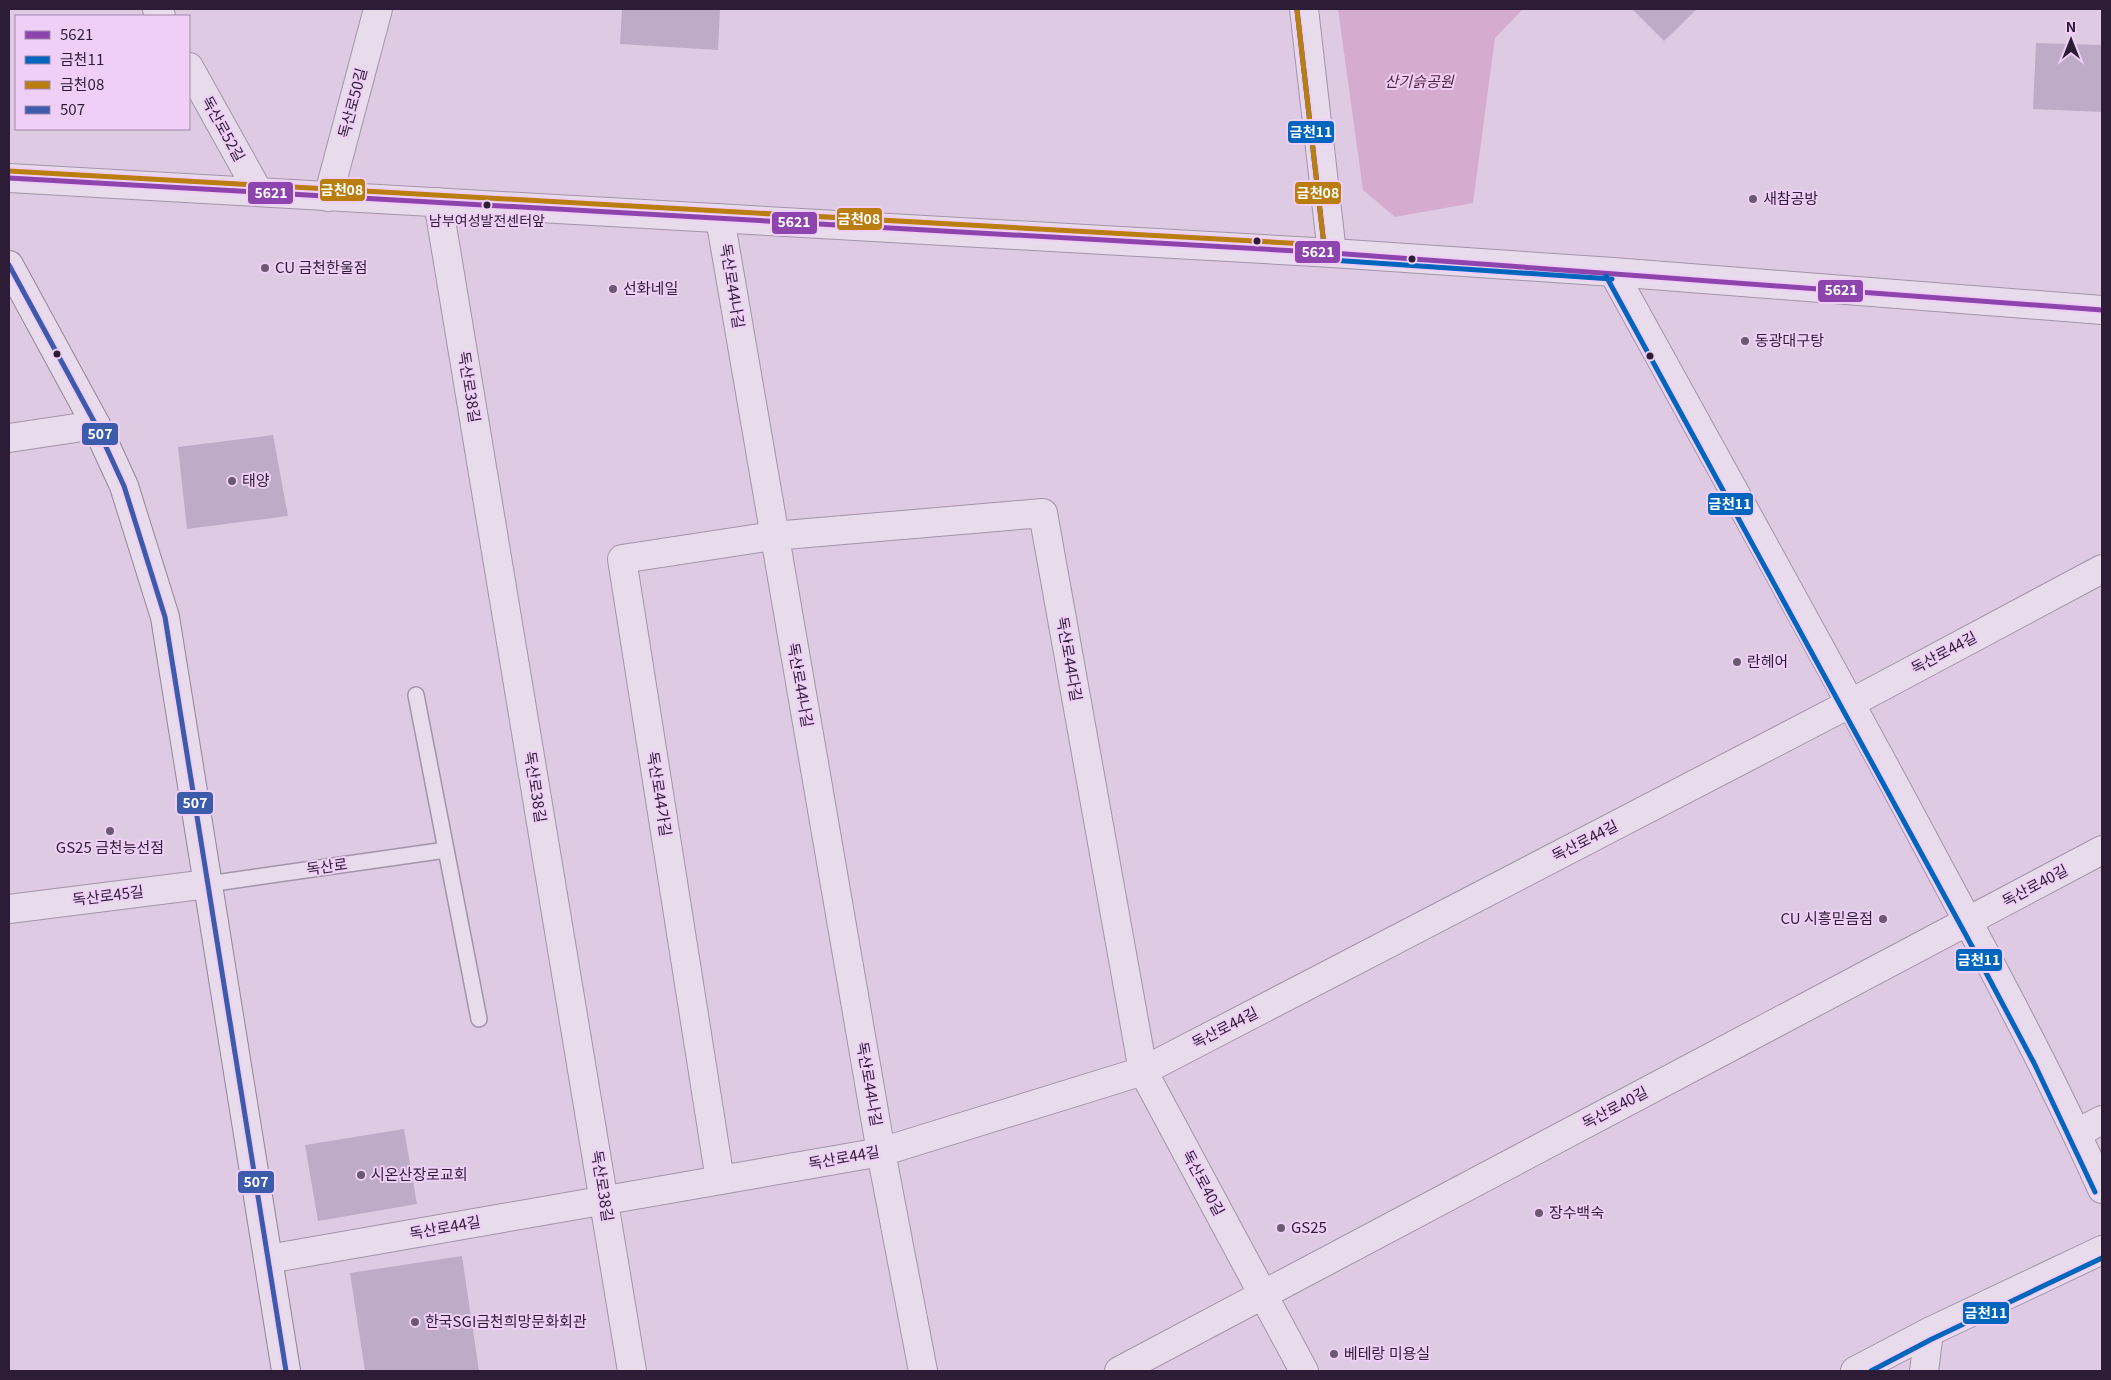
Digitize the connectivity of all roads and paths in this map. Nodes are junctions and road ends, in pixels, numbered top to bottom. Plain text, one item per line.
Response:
1 (1304, 9) edge
2 (376, 10) edge
3 (190, 69) edge
4 (9, 178) edge
5 (258, 191) junction
6 (328, 196) junction
7 (438, 202) junction
8 (720, 218) junction
9 (1332, 253) junction
10 (9, 265) edge
11 (1613, 272) junction
12 (2102, 310) edge
13 (96, 425) junction
14 (9, 438) edge
15 (774, 536) junction
16 (2102, 569) edge
17 (416, 695) dead end
18 (1851, 703) junction
19 (446, 850) junction
20 (2102, 850) edge
21 (208, 884) junction
22 (9, 909) edge
23 (1968, 922) junction
24 (479, 1019) dead end
25 (1143, 1071) junction
26 (2102, 1120) edge
27 (2077, 1133) junction
28 (881, 1152) junction
29 (720, 1180) junction
30 (2102, 1189) edge
31 (604, 1200) junction
32 (2102, 1250) edge
33 (268, 1259) junction
34 (1263, 1295) junction
35 (1929, 1332) junction
36 (286, 1371) edge
37 (632, 1371) edge
38 (923, 1371) edge
39 (1119, 1371) edge
40 (1304, 1371) edge
41 (1855, 1371) edge
42 (1924, 1371) edge

1 - 9 street
2 - 6 street, 독산로50길
3 - 5 street, 독산로52길
4 - 5 street
5 - 6 street
6 - 7 street
7 - 8 street
7 - 31 street, 독산로38길
8 - 9 street
8 - 15 street, 독산로44나길
9 - 11 street
10 - 13 street
11 - 12 street
11 - 18 street
13 - 14 street
13 - 21 street
15 - 25 street, 독산로44다길
15 - 28 street, 독산로44나길
15 - 29 street, 독산로44가길
16 - 18 street, 독산로44길
17 - 19 lane
18 - 23 street
18 - 25 street, 독산로44길
19 - 21 lane, 독산로
19 - 24 lane
20 - 23 street, 독산로40길
21 - 22 street, 독산로45길
21 - 33 street
23 - 27 street
23 - 34 street, 독산로40길
25 - 28 street, 독산로44길
25 - 34 street, 독산로40길
26 - 27 street
27 - 30 street
28 - 29 street, 독산로44길
28 - 38 street
29 - 31 street, 독산로44길
31 - 33 street, 독산로44길
31 - 37 street, 독산로38길
32 - 35 street
33 - 36 street
34 - 39 street, 독산로40길
34 - 40 street
35 - 41 street
35 - 42 street

